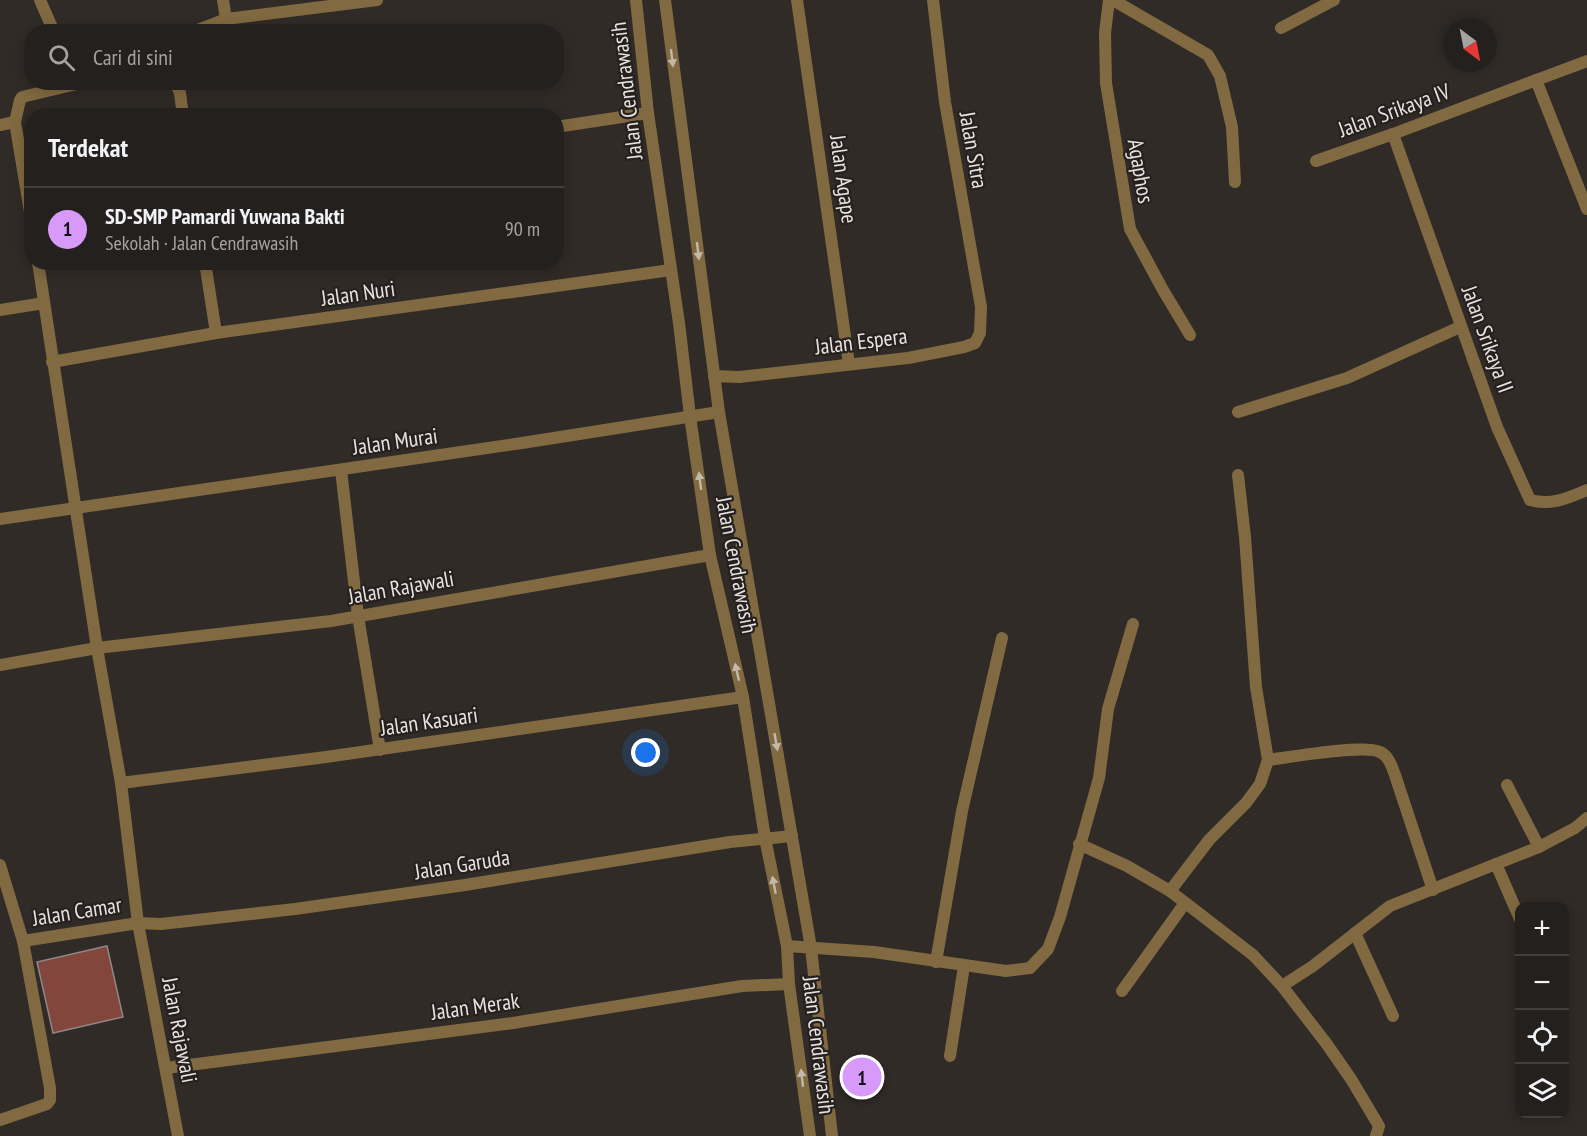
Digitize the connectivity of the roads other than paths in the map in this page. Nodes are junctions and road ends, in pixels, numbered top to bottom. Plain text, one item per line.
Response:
1 (40, 0) edge
2 (223, 0) edge
3 (377, 0) edge
4 (636, 0) edge
5 (665, 0) edge
6 (797, 0) edge
7 (933, 0) edge
8 (1111, 0) edge
9 (1334, 0) edge
10 (226, 19) junction
11 (50, 24) edge
12 (213, 24) edge
13 (1281, 28) dead end
14 (1587, 61) edge
15 (1536, 80) junction
16 (51, 90) edge
17 (179, 90) edge
18 (182, 108) edge
19 (648, 113) junction
20 (15, 122) junction
21 (0, 125) edge
22 (564, 126) edge
23 (1393, 134) junction
24 (1316, 161) dead end
25 (24, 176) edge
26 (1235, 182) dead end
27 (1587, 210) edge
28 (39, 270) edge
29 (207, 270) edge
30 (671, 270) junction
31 (44, 303) junction
32 (981, 307) joint
33 (0, 310) edge
34 (1460, 327) junction
35 (216, 333) junction
36 (1190, 335) dead end
37 (52, 362) junction
38 (849, 364) junction
39 (714, 376) junction
40 (719, 412) junction
41 (1238, 412) dead end
42 (690, 416) junction
43 (341, 470) junction
44 (1238, 475) dead end
45 (1587, 489) edge
46 (77, 509) junction
47 (0, 519) edge
48 (710, 555) junction
49 (358, 616) junction
50 (1132, 624) dead end
51 (1002, 638) dead end
52 (97, 648) junction
53 (0, 665) edge
54 (743, 697) junction
55 (380, 750) junction
56 (1268, 760) junction
57 (121, 783) junction
58 (1508, 785) dead end
59 (1587, 818) edge
60 (792, 836) junction
61 (765, 838) junction
62 (1079, 844) junction
63 (1539, 847) junction
64 (1496, 864) junction
65 (0, 866) edge
66 (1433, 890) junction
67 (1170, 891) junction
68 (1185, 903) junction
69 (1515, 908) edge
70 (138, 923) junction
71 (1355, 933) junction
72 (23, 941) junction
73 (787, 946) junction
74 (811, 948) junction
75 (936, 962) junction
76 (964, 966) junction
77 (789, 984) junction
78 (1282, 986) junction
79 (1122, 991) dead end
80 (1393, 1016) dead end
81 (950, 1056) dead end
82 (166, 1068) junction
83 (0, 1120) edge
84 (1377, 1131) edge
85 (178, 1136) edge
86 (810, 1136) edge
87 (832, 1136) edge

1 - 11 street
2 - 10 street
3 - 10 street
4 - 19 street, Jalan Cendrawasih
5 -> 39 street, Jalan Cendrawasih
6 - 38 street, Jalan Agape
7 - 32 street, Jalan Sitra
8 - 26 street
8 - 36 street, Agaphos
9 - 13 street
10 - 12 street
14 - 15 street, Jalan Srikaya IV
15 - 23 street, Jalan Srikaya IV
15 - 27 street
16 - 20 street
17 - 18 street
19 - 22 street
19 - 30 street, Jalan Cendrawasih
20 - 21 street
20 - 25 street
23 - 24 street, Jalan Srikaya IV
23 - 34 street, Jalan Srikaya II
28 - 31 street, Jalan Rajawali
29 - 35 street
30 - 35 street, Jalan Nuri
30 - 42 street, Jalan Cendrawasih
31 - 33 street
31 - 37 street, Jalan Rajawali
32 - 38 street, Jalan Espera
34 - 41 street
34 - 45 street, Jalan Srikaya II
35 - 37 street, Jalan Nuri
37 - 46 street, Jalan Rajawali
38 - 39 street, Jalan Espera
39 - 40 street, Jalan Cendrawasih
40 - 42 street, Jalan Murai
40 -> 60 street, Jalan Cendrawasih
42 - 43 street, Jalan Murai
48 -> 42 street, Jalan Cendrawasih
43 - 46 street, Jalan Murai
43 - 49 street
44 - 56 street
46 - 47 street, Jalan Murai
46 - 52 street, Jalan Rajawali
48 - 49 street, Jalan Rajawali
54 -> 48 street, Jalan Cendrawasih
49 - 52 street, Jalan Rajawali
49 - 55 street
50 - 62 street
51 - 75 street
52 - 53 street
52 - 57 street, Jalan Rajawali
54 - 55 street, Jalan Kasuari
54 - 61 street, Jalan Cendrawasih
55 - 57 street, Jalan Kasuari
56 - 66 street
56 - 67 street
57 - 70 street, Jalan Rajawali
58 - 63 street
59 - 63 street
60 - 61 street, Jalan Garuda
60 - 74 street, Jalan Cendrawasih
61 - 70 street, Jalan Garuda
73 -> 61 street, Jalan Cendrawasih
62 - 67 street
62 - 76 street
63 - 64 street
64 - 66 street
64 - 69 street
65 - 72 street
66 - 71 street
67 - 68 street
68 - 78 street
68 - 79 street
70 - 72 street, Jalan Camar
70 - 82 street, Jalan Rajawali
71 - 78 street
71 - 80 street
72 - 83 street
73 - 74 street
73 - 77 street, Jalan Cendrawasih
74 - 75 street
74 - 87 street, Jalan Cendrawasih
75 - 76 street
76 - 81 street
77 - 82 street, Jalan Merak
86 -> 77 street, Jalan Cendrawasih
78 - 84 street
82 - 85 street, Jalan Rajawali

